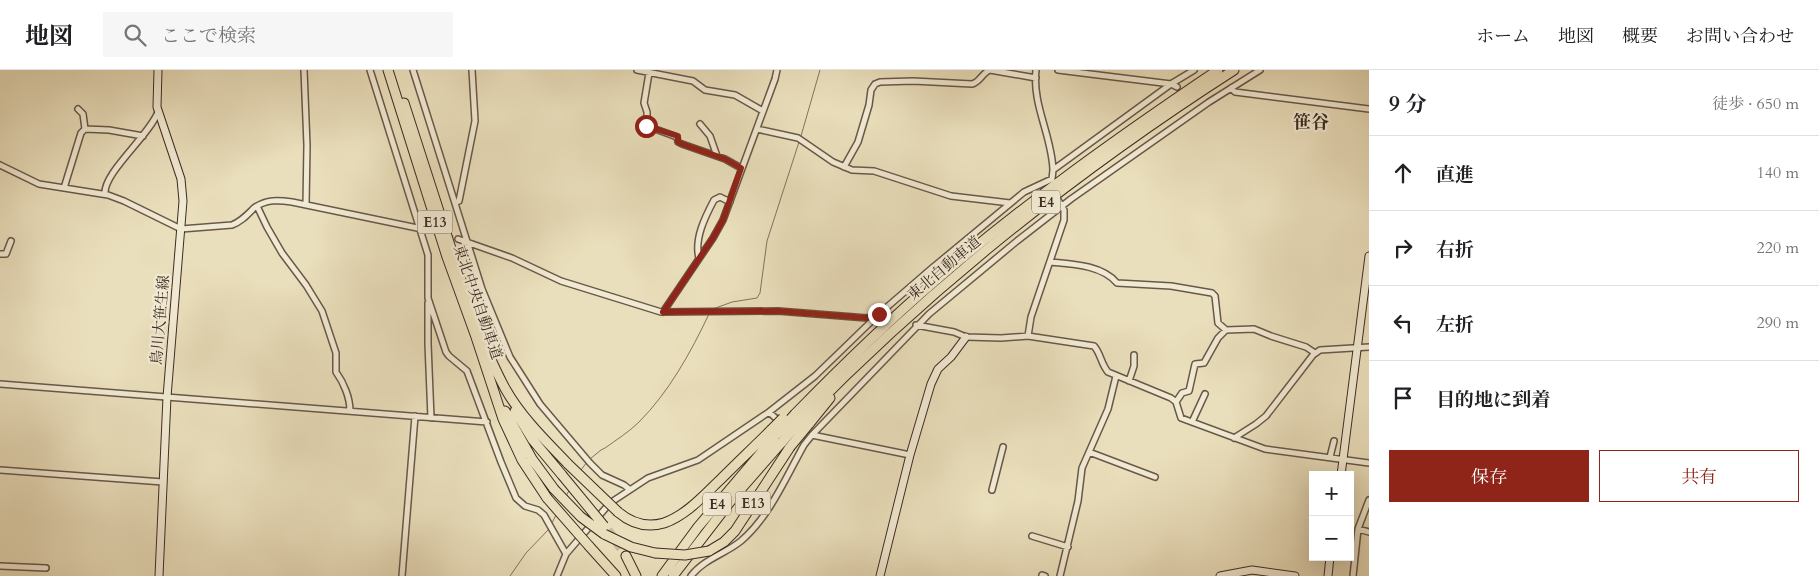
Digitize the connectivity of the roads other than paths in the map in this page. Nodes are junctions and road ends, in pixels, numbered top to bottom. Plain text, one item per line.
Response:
1 (158, 70) edge
2 (304, 70) edge
3 (370, 70) edge
4 (388, 70) edge
5 (392, 70) edge
6 (413, 70) edge
7 (472, 70) edge
8 (637, 70) edge
9 (777, 70) edge
10 (1036, 70) edge
11 (1058, 70) edge
12 (1194, 70) edge
13 (1218, 70) edge
14 (1234, 70) edge
15 (1260, 70) edge
16 (649, 73) junction
17 (1036, 78) junction
18 (1174, 85) junction
19 (1231, 88) junction
20 (1200, 97) dead end
21 (1209, 102) junction
22 (78, 109) dead end
23 (1369, 109) edge
24 (763, 111) junction
25 (158, 112) junction
26 (700, 124) dead end
27 (85, 128) junction
28 (757, 129) junction
29 (143, 136) junction
30 (717, 156) junction
31 (0, 165) edge
32 (844, 166) junction
33 (741, 168) junction
34 (1053, 170) junction
35 (64, 188) junction
36 (104, 194) junction
37 (1058, 200) dead end
38 (730, 202) junction
39 (455, 203) junction
40 (1010, 203) junction
41 (306, 205) junction
42 (257, 206) junction
43 (1061, 207) junction
44 (181, 229) junction
45 (420, 229) junction
46 (427, 230) tunnel mouth
47 (458, 239) tunnel mouth
48 (11, 241) dead end
49 (466, 242) junction
50 (0, 254) edge
51 (1369, 256) edge
52 (699, 258) junction
53 (1050, 262) junction
54 (456, 273) junction
55 (428, 298) junction
56 (663, 312) junction
57 (879, 314) junction
58 (886, 314) dead end
59 (916, 325) junction
60 (1226, 330) junction
61 (874, 335) joint
62 (1028, 336) junction
63 (966, 337) junction
64 (1369, 347) edge
65 (1357, 348) junction
66 (1315, 353) junction
67 (1134, 355) dead end
68 (491, 370) junction
69 (1116, 376) junction
70 (1129, 382) junction
71 (0, 384) edge
72 (1205, 394) dead end
73 (167, 397) junction
74 (1176, 402) junction
75 (350, 411) junction
76 (768, 412) junction
77 (415, 416) junction
78 (799, 417) junction
79 (431, 418) junction
80 (487, 422) junction
81 (1192, 422) junction
82 (812, 435) junction
83 (776, 436) junction
84 (1234, 438) junction
85 (1334, 441) dead end
86 (804, 445) junction
87 (1003, 447) dead end
88 (1089, 452) junction
89 (910, 455) junction
90 (1330, 457) junction
91 (1343, 459) junction
92 (1369, 462) edge
93 (0, 470) edge
94 (1342, 471) edge
95 (1154, 477) dead end
96 (163, 482) junction
97 (629, 489) junction
98 (992, 490) dead end
99 (1369, 500) edge
100 (1358, 529) junction
101 (605, 530) junction
102 (1369, 532) edge
103 (1032, 536) dead end
104 (1068, 547) junction
105 (566, 554) junction
106 (626, 556) tunnel mouth
107 (1330, 561) edge
108 (0, 566) edge
109 (46, 568) dead end
110 (159, 576) edge
111 (402, 576) edge
112 (557, 576) edge
113 (616, 576) edge
114 (636, 576) edge
115 (662, 576) edge
116 (673, 576) edge
117 (691, 576) edge
118 (880, 576) edge
119 (1060, 576) edge
120 (1220, 576) edge
121 (1296, 576) edge
122 (1328, 576) edge
123 (1352, 576) edge

1 - 25 street, 鳥川大笹生線
2 - 41 street
3 - 45 street
4 - 54 highway, 東北中央自動車道 / E13
5 - 54 highway, 東北中央自動車道 / E13
6 - 39 street
7 - 39 street
8 - 16 street
9 - 24 street
10 - 17 street
11 - 18 street
12 - 18 street
13 - 61 highway, 東北自動車道 / E4
14 - 78 highway, 東北自動車道 / E4
15 - 19 street
16 - 24 street
16 - 30 street
17 - 32 street
17 - 34 street
18 - 34 street
19 - 21 street
19 - 23 street
20 - 21 street
21 - 43 street
22 - 27 street
24 - 28 street
25 - 29 street
25 - 44 street, 鳥川大笹生線
26 - 30 street
27 - 29 street
27 - 35 street
28 - 32 street
28 - 33 street
29 - 36 street
30 - 33 street
31 - 35 street
32 - 40 street
33 - 38 street
34 - 40 street
35 - 36 street
36 - 44 street
37 - 43 street
38 - 52 street
38 - 52 street
39 - 49 street
40 - 57 street
41 - 42 street
41 - 45 street
42 - 44 street
42 - 75 street
43 - 53 street
43 - 59 street
44 - 73 street, 鳥川大笹生線
45 - 46 street
45 - 55 street
47 - 49 street
48 - 50 street
49 - 56 street
49 - 97 street
51 - 65 street
52 - 56 street
53 - 60 street
53 - 62 street
54 - 68 highway, 東北中央自動車道 / E13
55 - 79 street
55 - 80 street
56 - 57 street
57 - 58 street
57 - 76 street
59 - 63 street
59 - 82 street
60 - 66 street
60 - 74 street
61 - 78 highway, E13
62 - 63 street
62 - 69 street
63 - 89 street
64 - 65 street
65 - 66 street
65 - 91 street
66 - 84 street
67 - 70 street
68 - 83 highway, E13, bridge
68 - 101 highway, E13, bridge
68 - 101 highway, E13, bridge
68 - 113 highway, E13, bridge
69 - 70 street
69 - 88 street
70 - 74 street
71 - 73 street
72 - 81 street
73 - 75 street
73 - 96 street, 鳥川大笹生線
74 - 81 street
75 - 77 street
76 - 86 street
76 - 97 street
77 - 79 street
77 - 111 street
78 - 83 highway, E13, bridge
78 - 83 highway, 東北自動車道 / E4, bridge
78 - 101 highway, E13, bridge
79 - 80 street
80 - 105 street
81 - 84 street
82 - 86 street
82 - 89 street
83 - 115 highway, 東北自動車道 / E4
83 - 116 highway, 東北自動車道 / E4
84 - 90 street
85 - 90 street
86 - 117 street
87 - 98 street
88 - 95 street
88 - 104 street
89 - 118 street
90 - 91 street
91 - 92 street
91 - 94 street
93 - 96 street
96 - 110 street, 鳥川大笹生線
97 - 105 street
99 - 100 street
100 - 102 street
100 - 123 street
103 - 104 street
104 - 119 street
105 - 112 street
106 - 114 highway
107 - 122 street
108 - 109 street
120 - 121 street

